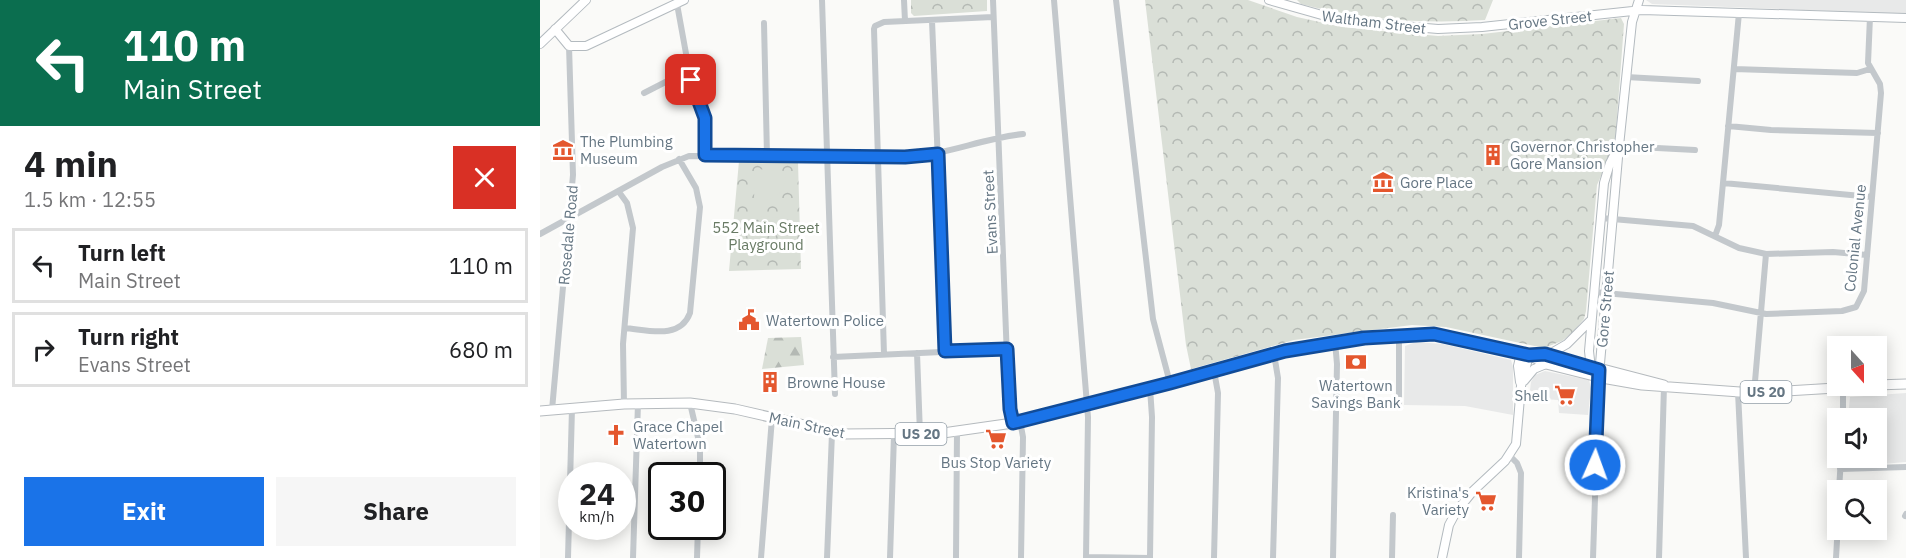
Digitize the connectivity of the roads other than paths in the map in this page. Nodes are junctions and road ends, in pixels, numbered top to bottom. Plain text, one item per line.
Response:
1 (586, 0) edge
2 (822, 0) edge
3 (904, 0) edge
4 (993, 0) edge
5 (1054, 0) edge
6 (1116, 0) edge
7 (1271, 0) edge
8 (1639, 0) edge
9 (681, 2) edge
10 (1635, 10) junction
11 (1739, 13) junction
12 (993, 17) junction
13 (1870, 17) junction
14 (1906, 18) edge
15 (905, 21) junction
16 (932, 21) junction
17 (764, 23) dead end
18 (1482, 27) joint
19 (555, 29) junction
20 (540, 44) edge
21 (569, 46) junction
22 (1734, 69) junction
23 (1870, 69) junction
24 (688, 70) junction
25 (1626, 77) junction
26 (1698, 81) dead end
27 (644, 93) dead end
28 (1728, 126) junction
29 (1878, 133) junction
30 (1023, 134) dead end
31 (998, 137) junction
32 (1619, 146) junction
33 (1695, 150) dead end
34 (938, 154) junction
35 (705, 155) junction
36 (767, 156) junction
37 (826, 156) junction
38 (878, 157) junction
39 (680, 159) junction
40 (1723, 183) junction
41 (619, 192) junction
42 (1872, 197) junction
43 (1601, 218) junction
44 (570, 219) junction
45 (1614, 219) junction
46 (540, 234) edge
47 (1715, 236) junction
48 (1766, 254) junction
49 (1867, 255) junction
50 (1594, 292) junction
51 (1607, 293) junction
52 (1760, 314) junction
53 (1592, 318) junction
54 (625, 328) junction
55 (1399, 335) junction
56 (1335, 342) junction
57 (1007, 349) junction
58 (945, 351) junction
59 (917, 353) junction
60 (884, 354) junction
61 (1274, 354) junction
62 (1525, 354) junction
63 (833, 357) junction
64 (1547, 359) junction
65 (1214, 371) junction
66 (1596, 371) junction
67 (1170, 383) junction
68 (1906, 384) edge
69 (1664, 385) junction
70 (1887, 385) edge
71 (1521, 386) junction
72 (1150, 388) junction
73 (1827, 388) edge
74 (1738, 392) junction
75 (1754, 393) junction
76 (835, 394) dead end
77 (638, 403) junction
78 (690, 403) junction
79 (1398, 403) dead end
80 (624, 404) junction
81 (1086, 405) junction
82 (572, 408) junction
83 (552, 410) junction
84 (540, 411) edge
85 (772, 418) junction
86 (1016, 422) junction
87 (957, 432) junction
88 (832, 433) junction
89 (920, 434) junction
90 (894, 435) junction
91 (1510, 456) junction
92 (700, 462) edge
93 (1906, 467) edge
94 (1840, 469) joint
95 (1839, 480) edge
96 (1394, 514) dead end
97 (698, 540) edge
98 (1837, 540) edge
99 (1086, 557) edge
100 (568, 558) edge
101 (633, 558) edge
102 (697, 558) edge
103 (761, 558) edge
104 (826, 558) edge
105 (890, 558) edge
106 (956, 558) edge
107 (1021, 558) edge
108 (1150, 558) edge
109 (1214, 558) edge
110 (1274, 558) edge
111 (1333, 558) edge
112 (1392, 558) edge
113 (1442, 558) edge
114 (1519, 558) edge
115 (1593, 558) edge
116 (1659, 558) edge
117 (1746, 558) edge
118 (1836, 558) edge

1 - 19 street
2 - 37 street
3 - 15 street
4 - 12 street, Evans Street
5 - 81 street
6 - 67 street
7 - 18 street, Waltham Street
8 - 10 street, Gore Street
9 - 21 street
9 - 24 street
10 - 11 street, Grove Street
10 - 18 street, Grove Street
10 - 25 street, Gore Street
11 - 13 street, Grove Street
11 - 22 street
12 - 16 street
12 - 31 street, Evans Street
13 - 14 street, Grove Street
13 - 23 street, Colonial Avenue
15 - 16 street
15 - 38 street
16 - 34 street
17 - 36 street
19 - 20 street
19 - 21 street
21 - 44 street, Rosedale Road
22 - 23 street
22 - 28 street
23 - 29 street, Colonial Avenue
24 - 27 street
24 - 35 street
25 - 26 street
25 - 32 street, Gore Street
28 - 29 street
28 - 40 street
29 - 42 street, Colonial Avenue
30 - 31 street
31 - 34 street
31 - 57 street, Evans Street
32 - 33 street
32 - 43 street, Gore Street
32 - 45 street, Gore Street
34 - 38 street
34 - 58 street
35 - 36 street
35 - 39 street
36 - 37 street
37 - 38 street
37 - 63 street
38 - 60 street
39 - 41 street
39 - 54 street
40 - 42 street
40 - 47 street
41 - 44 street
41 - 54 street
42 - 49 street, Colonial Avenue
43 - 45 street
43 - 50 street, Gore Street
44 - 46 street
44 - 83 street, Rosedale Road
45 - 47 street
45 - 51 street, Gore Street
47 - 48 street
48 - 49 street
48 - 52 street
49 - 52 street, Colonial Avenue
50 - 51 street, Colonial Avenue
50 - 53 street, Gore Street
51 - 52 street, Colonial Avenue
51 - 66 street, Gore Street
52 - 75 street
53 - 64 street
53 - 66 street, Gore Street
54 - 80 street
55 - 56 main road, Main Street / US 20
55 - 62 main road, Main Street / US 20
55 - 79 street
56 - 61 main road, Main Street / US 20
56 - 111 street
57 - 58 street
57 - 86 street, Evans Street
58 - 59 street
59 - 60 street
59 - 89 street
60 - 63 street
61 - 65 main road, Main Street / US 20
61 - 110 street
62 - 64 main road, Main Street / US 20
62 - 71 street
63 - 76 street
64 - 66 main road, Main Street / US 20
64 - 71 street
65 - 67 main road, Main Street / US 20
65 - 109 street
66 - 69 main road, Main Street / US 20
66 - 115 street
67 - 72 main road, Main Street / US 20
68 - 70 main road
69 - 74 main road, Main Street / US 20
69 - 116 street
71 - 91 street
72 - 81 main road, Main Street / US 20
72 - 108 street
73 - 75 main road, Main Street / US 20
74 - 75 main road, Main Street / US 20
74 - 117 street
77 - 78 main road, Main Street / US 20
77 - 80 main road, Main Street / US 20
77 - 101 street
78 - 85 main road, Main Street / US 20
78 - 92 street
80 - 82 main road, Main Street / US 20
81 - 86 main road, Main Street / US 20
81 - 99 street
82 - 83 main road, Main Street / US 20
82 - 100 street
83 - 84 main road, Main Street / US 20
85 - 88 main road, Main Street / US 20
85 - 103 street
86 - 87 main road, Main Street / US 20
86 - 107 street, Evans Street
87 - 89 main road, Main Street / US 20
87 - 106 street
88 - 90 main road, Main Street / US 20
88 - 104 street
89 - 90 main road, Main Street / US 20
90 - 105 street
91 - 113 street
91 - 114 street
93 - 94 street
94 - 95 street
96 - 112 street
97 - 102 street
98 - 118 street
99 - 108 street

